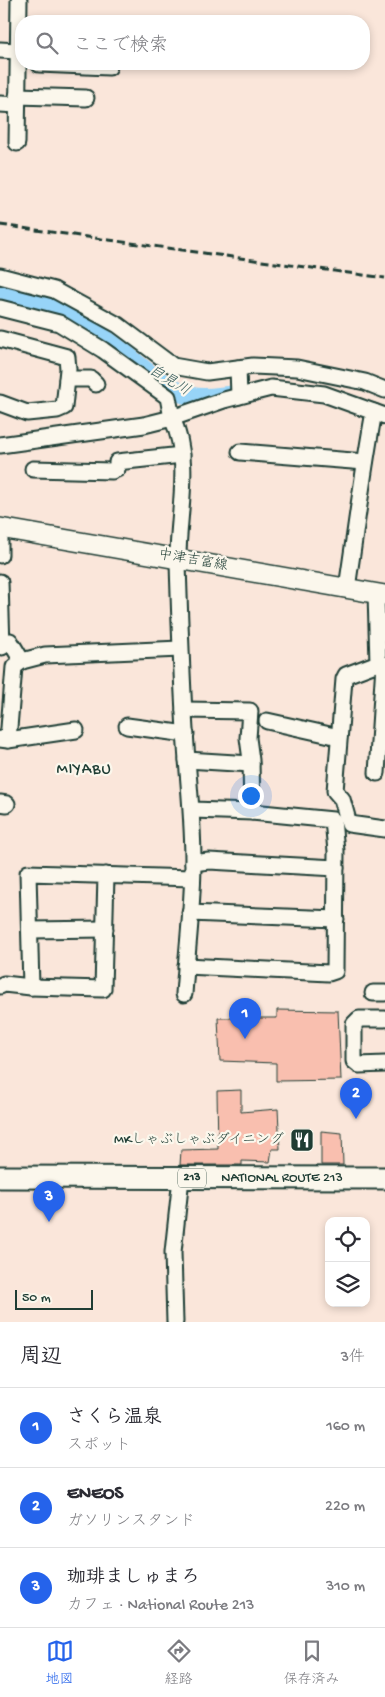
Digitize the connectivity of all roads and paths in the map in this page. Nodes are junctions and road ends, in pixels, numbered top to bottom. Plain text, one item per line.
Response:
1 (19, 0) edge
2 (19, 15) edge
3 (0, 50) edge
4 (15, 57) edge
5 (18, 70) edge
6 (86, 98) dead end
7 (17, 101) junction
8 (0, 104) edge
9 (17, 144) dead end
10 (0, 276) edge
11 (0, 308) edge
12 (0, 339) edge
13 (238, 368) junction
14 (67, 379) junction
15 (96, 384) dead end
16 (385, 390) edge
17 (239, 396) junction
18 (0, 403) edge
19 (380, 414) edge
20 (172, 418) junction
21 (0, 445) edge
22 (240, 452) dead end
23 (182, 454) junction
24 (364, 462) junction
25 (33, 469) dead end
26 (0, 528) edge
27 (0, 555) edge
28 (178, 558) junction
29 (0, 582) edge
30 (347, 588) junction
31 (380, 594) edge
32 (180, 649) junction
33 (22, 661) junction
34 (378, 663) junction
35 (184, 710) junction
36 (383, 715) edge
37 (267, 721) dead end
38 (127, 726) dead end
39 (76, 730) dead end
40 (186, 734) junction
41 (339, 737) junction
42 (4, 739) edge
43 (187, 760) junction
44 (251, 764) junction
45 (377, 772) dead end
46 (192, 810) junction
47 (252, 812) junction
48 (385, 829) edge
49 (193, 863) junction
50 (336, 868) junction
51 (106, 875) junction
52 (192, 878) junction
53 (190, 913) junction
54 (336, 920) junction
55 (105, 929) junction
56 (30, 930) junction
57 (186, 966) junction
58 (0, 986) edge
59 (32, 987) junction
60 (184, 994) dead end
61 (385, 1019) edge
62 (385, 1064) edge
63 (0, 1177) edge
64 (181, 1178) junction
65 (385, 1178) edge
66 (175, 1322) edge

1 - 2 street
3 - 4 street
5 - 7 street
6 - 7 street
7 - 8 street
7 - 9 street
10 - 13 street
11 - 20 street
12 - 14 street
13 - 16 street
13 - 17 street
14 - 15 street
14 - 18 street
17 - 19 street
17 - 20 street
19 - 24 street
20 - 21 street
20 - 23 street
22 - 24 street
23 - 25 street
23 - 28 street
24 - 30 street
26 - 27 street
26 - 28 main road, 中津吉富線
28 - 30 main road, 中津吉富線
28 - 32 street
29 - 33 street
30 - 31 main road, 中津吉富線
31 - 34 street
32 - 33 street
32 - 35 street
33 - 42 street
34 - 36 street
34 - 41 street
35 - 40 street
35 - 44 street
36 - 45 street
37 - 41 street
38 - 40 street
39 - 42 street
40 - 43 street
41 - 48 street
43 - 44 street
43 - 46 street
44 - 47 street
46 - 47 street
46 - 49 street
47 - 50 street
49 - 50 street
49 - 52 street
50 - 54 street
51 - 52 street
51 - 55 street
51 - 56 street
52 - 53 street
53 - 54 street
53 - 57 street
54 - 57 street
55 - 56 street
55 - 59 street
56 - 59 street
57 - 60 street
58 - 59 street
61 - 62 street
63 - 64 highway, NATIONAL ROUTE 213 / 213
64 - 65 highway, NATIONAL ROUTE 213 / 213
64 - 66 street

